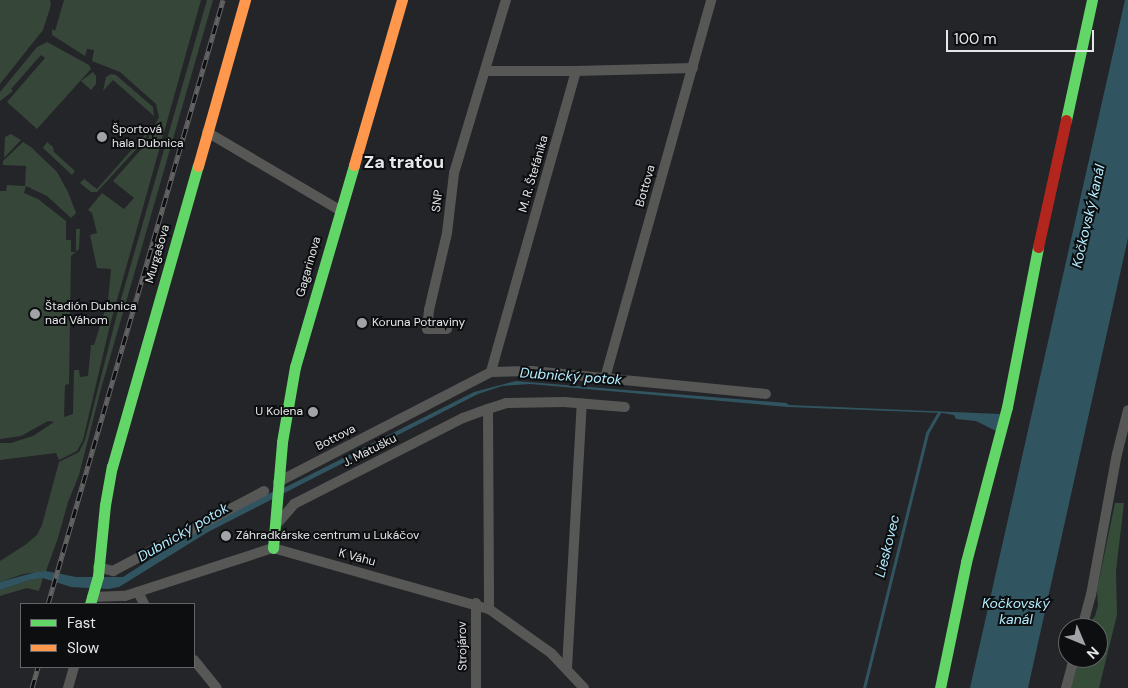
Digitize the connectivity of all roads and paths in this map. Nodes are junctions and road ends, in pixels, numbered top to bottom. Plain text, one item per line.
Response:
1 (245, 0) edge
2 (402, 0) edge
3 (506, 0) edge
4 (712, 0) edge
5 (1092, 0) edge
6 (693, 68) junction
7 (576, 71) junction
8 (485, 72) junction
9 (207, 132) junction
10 (340, 210) junction
11 (447, 329) dead end
12 (491, 372) junction
13 (605, 378) junction
14 (766, 394) dead end
15 (582, 403) junction
16 (624, 407) dead end
17 (488, 408) junction
18 (1128, 410) edge
19 (278, 483) junction
20 (264, 491) dead end
21 (273, 525) junction
22 (273, 548) junction
23 (98, 572) junction
24 (138, 592) junction
25 (125, 596) junction
26 (92, 597) edge
27 (116, 603) edge
28 (144, 603) edge
29 (476, 603) junction
30 (489, 609) junction
31 (1085, 618) edge
32 (195, 661) edge
33 (74, 668) edge
34 (567, 668) junction
35 (1071, 668) edge
36 (208, 677) junction
37 (68, 688) edge
38 (217, 688) edge
39 (227, 688) edge
40 (476, 688) edge
41 (584, 688) edge
42 (940, 688) edge
43 (1066, 688) edge

1 - 9 street, Murgašova
2 - 10 street, Gagarinova
3 - 8 street, SNP
4 - 6 street, Bottova
5 - 42 street
6 - 7 street
6 - 13 street, Bottova
7 - 8 street
7 - 12 street, M. R. Štefánika
8 - 11 street, SNP
9 - 10 street
9 - 23 street, Murgašova
10 - 19 street, Gagarinova
12 - 13 street, Bottova
12 - 19 street, Bottova
13 - 14 street, Bottova
15 - 16 street, J. Matušku
15 - 17 street, J. Matušku
15 - 34 street
17 - 21 street, J. Matušku
17 - 30 street
18 - 31 street
19 - 21 street, Gagarinova
20 - 23 street
21 - 22 street, Gagarinova
22 - 24 street
22 - 29 street, K Váhu
23 - 26 street, Murgašova
24 - 25 street
24 - 28 street
25 - 26 street
25 - 27 street
29 - 30 street, K Váhu
29 - 40 street, Strojárov
30 - 34 street, K Váhu
32 - 36 street
33 - 37 street
34 - 41 street, K Váhu
35 - 43 street
36 - 38 street
36 - 39 street

